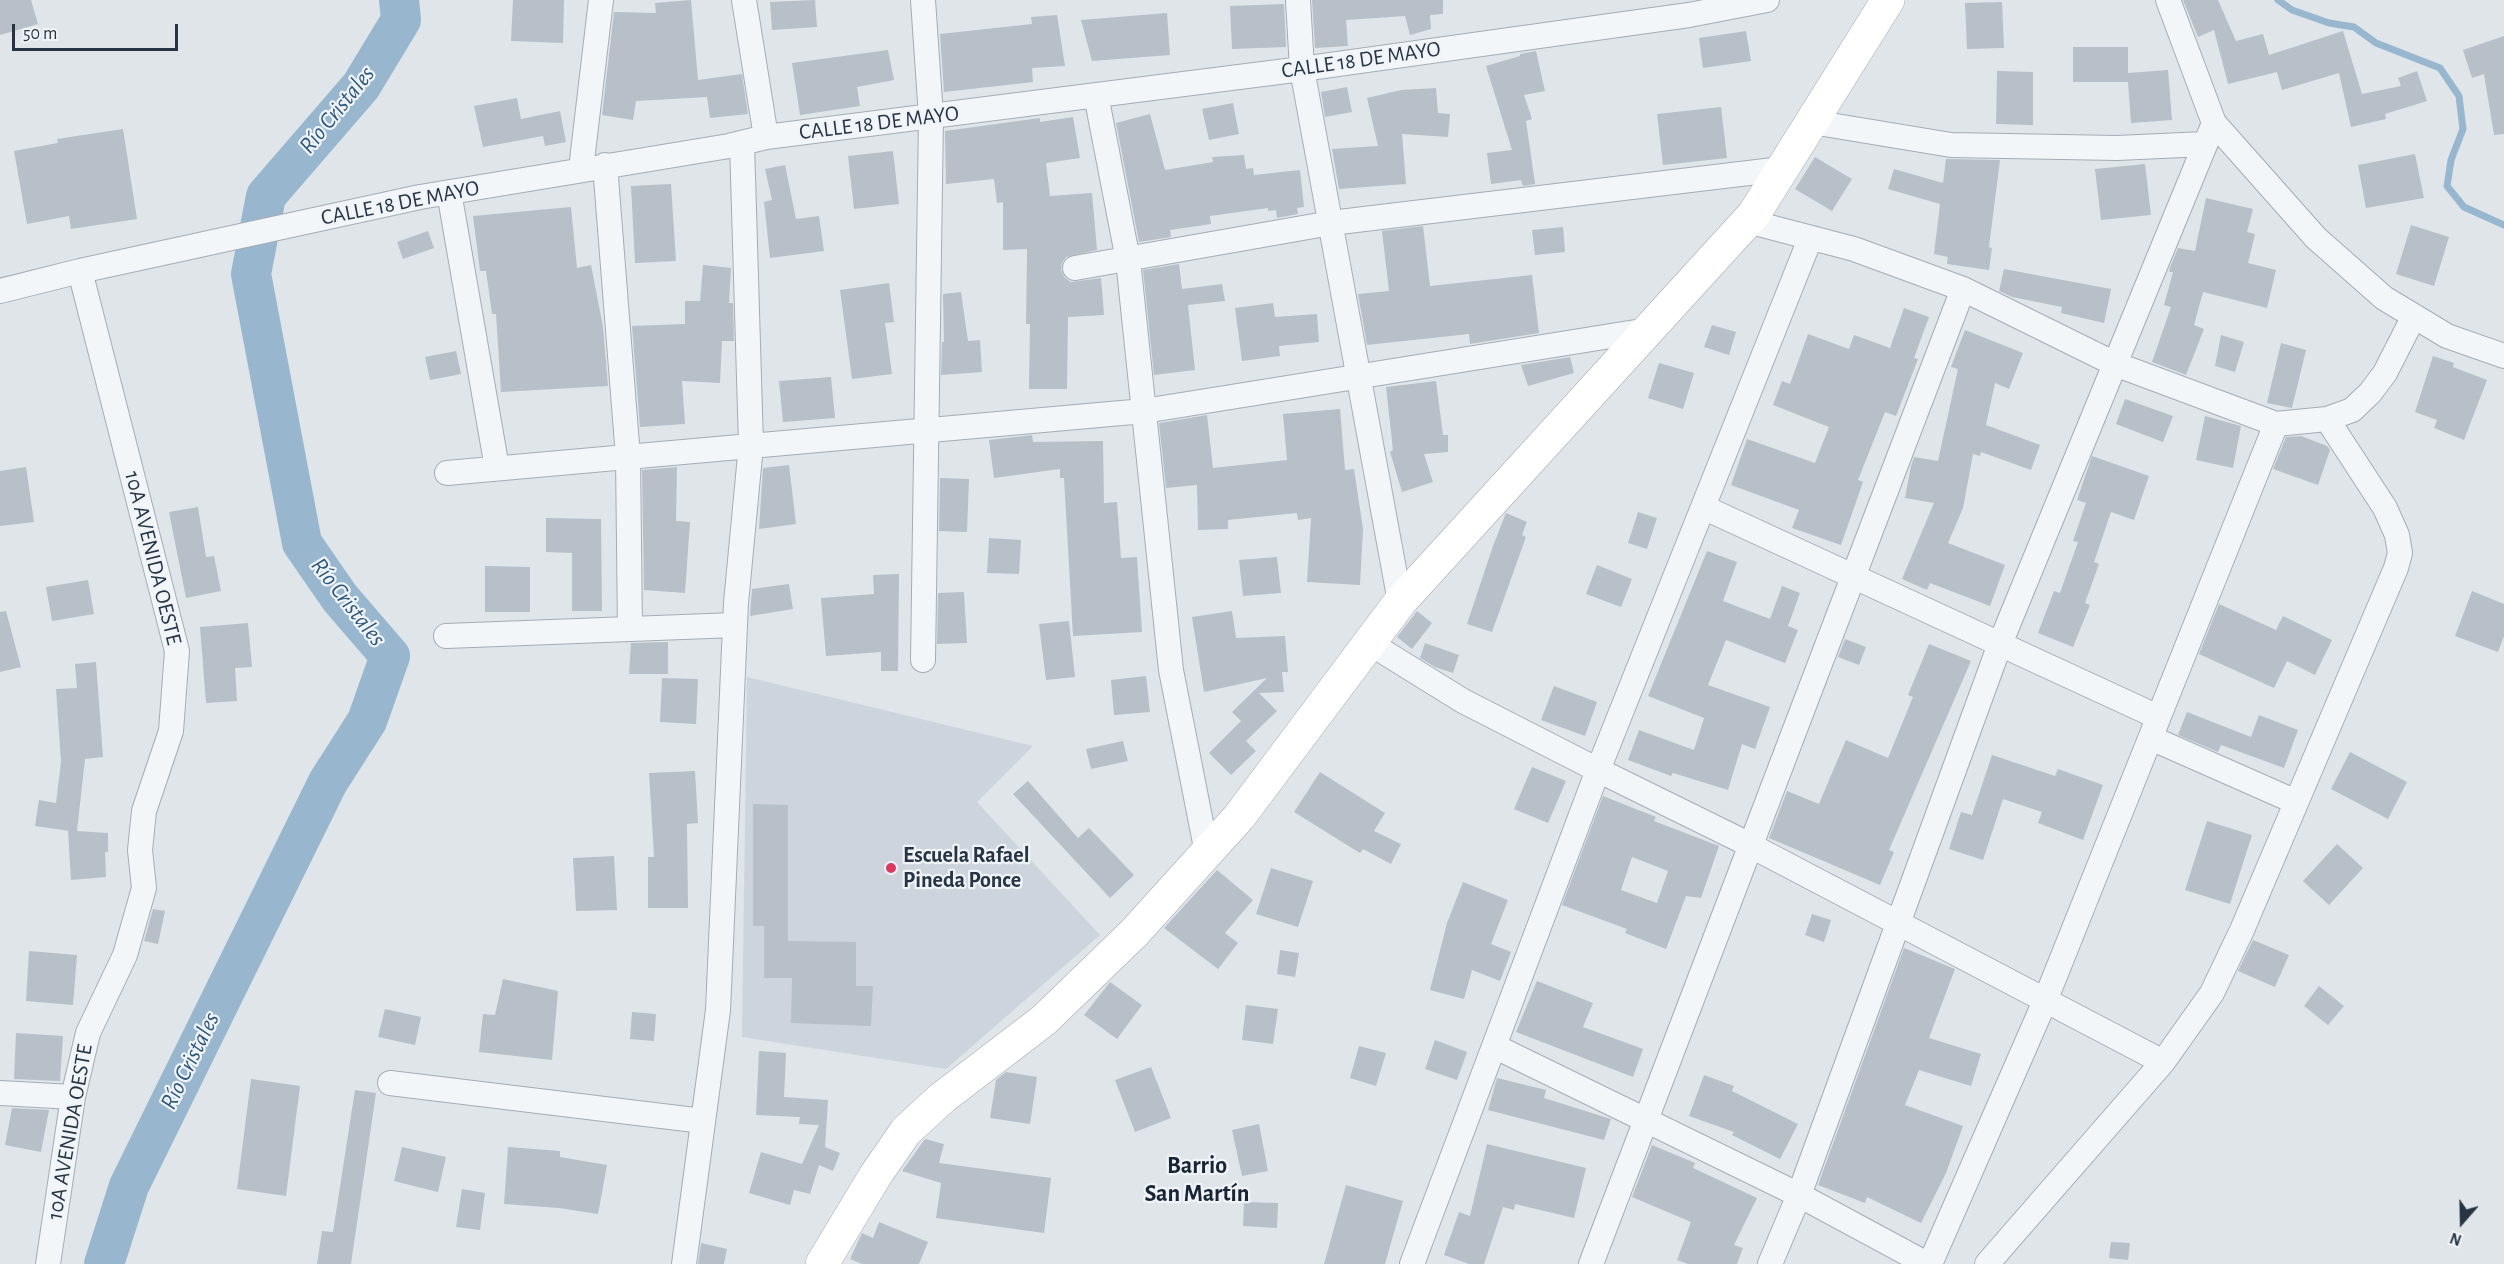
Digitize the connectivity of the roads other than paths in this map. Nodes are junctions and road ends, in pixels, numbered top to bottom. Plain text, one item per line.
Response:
1 (601, 0) edge
2 (744, 0) edge
3 (923, 0) edge
4 (1298, 0) edge
5 (1767, 0) edge
6 (1888, 0) edge
7 (2168, 0) edge
8 (1688, 8) edge
9 (1302, 69) junction
10 (1096, 95) junction
11 (931, 116) junction
12 (1812, 122) junction
13 (2209, 133) junction
14 (766, 137) junction
15 (742, 143) junction
16 (593, 167) junction
17 (1782, 169) junction
18 (449, 192) junction
19 (1747, 222) junction
20 (1332, 223) junction
21 (1810, 238) junction
22 (1128, 260) junction
23 (1075, 268) dead end
24 (80, 271) junction
25 (1963, 290) junction
26 (0, 291) edge
27 (2414, 316) junction
28 (1648, 330) junction
29 (2504, 356) edge
30 (2115, 364) junction
31 (1359, 376) junction
32 (1144, 411) junction
33 (2327, 419) junction
34 (2276, 424) junction
35 (928, 430) junction
36 (751, 445) junction
37 (628, 457) junction
38 (497, 468) junction
39 (447, 473) dead end
40 (1703, 507) junction
41 (1853, 577) junction
42 (1400, 602) junction
43 (735, 626) junction
44 (630, 629) junction
45 (446, 636) dead end
46 (1371, 644) junction
47 (2000, 644) junction
48 (923, 660) dead end
49 (2155, 728) junction
50 (1598, 770) junction
51 (2296, 802) junction
52 (1750, 846) junction
53 (1207, 853) junction
54 (1899, 924) junction
55 (2045, 1001) junction
56 (1494, 1046) junction
57 (2163, 1062) junction
58 (390, 1083) dead end
59 (0, 1093) edge
60 (73, 1097) junction
61 (1646, 1120) junction
62 (703, 1121) junction
63 (1799, 1195) junction
64 (48, 1264) edge
65 (684, 1264) edge
66 (822, 1264) edge
67 (1412, 1264) edge
68 (1591, 1264) edge
69 (1770, 1264) edge
70 (1929, 1264) edge
71 (1986, 1264) edge

1 - 16 street
2 - 14 street
3 - 11 street
4 - 9 street
5 - 8 street, CALLE 18 DE MAYO
6 - 12 street
7 - 13 street
8 - 9 street, CALLE 18 DE MAYO
9 - 10 street, CALLE 18 DE MAYO
9 - 20 street
10 - 11 street, CALLE 18 DE MAYO
10 - 22 street
11 - 14 street, CALLE 18 DE MAYO
11 - 35 street
12 - 13 street
12 - 17 street
13 - 27 street
13 - 30 street
14 - 15 street, CALLE 18 DE MAYO
15 - 16 street, CALLE 18 DE MAYO
15 - 36 street
16 - 18 street, CALLE 18 DE MAYO
16 - 37 street
17 - 19 street
17 - 20 street
18 - 24 street, CALLE 18 DE MAYO
18 - 38 street
19 - 21 street
19 - 28 street
20 - 22 street
20 - 31 street
21 - 25 street
21 - 40 street
22 - 23 street
22 - 32 street
24 - 26 street, CALLE 18 DE MAYO
24 - 60 street, 10A AVENIDA OESTE
25 - 30 street
25 - 41 street
27 - 29 street
27 - 33 street
28 - 31 street
28 - 42 street
30 - 34 street
30 - 47 street
31 - 32 street
31 - 42 street
32 - 35 street
32 - 53 street
33 - 34 street
33 - 51 street
34 - 49 street
35 - 36 street
35 - 48 street
36 - 37 street
36 - 43 street
37 - 38 street
37 - 44 street
38 - 39 street
40 - 41 street
40 - 50 street
41 - 47 street
41 - 52 street
42 - 46 street
43 - 44 street
43 - 62 street
44 - 45 street
46 - 50 street
46 - 53 street
47 - 49 street
47 - 54 street
49 - 51 street
49 - 55 street
50 - 52 street
50 - 56 street
51 - 57 street
52 - 54 street
52 - 61 street
53 - 66 street
54 - 55 street
54 - 63 street
55 - 57 street
55 - 70 street
56 - 61 street
56 - 67 street
57 - 71 street
58 - 62 street
59 - 60 street
60 - 64 street, 10A AVENIDA OESTE
61 - 63 street
61 - 68 street
62 - 65 street
63 - 69 street
63 - 70 street

